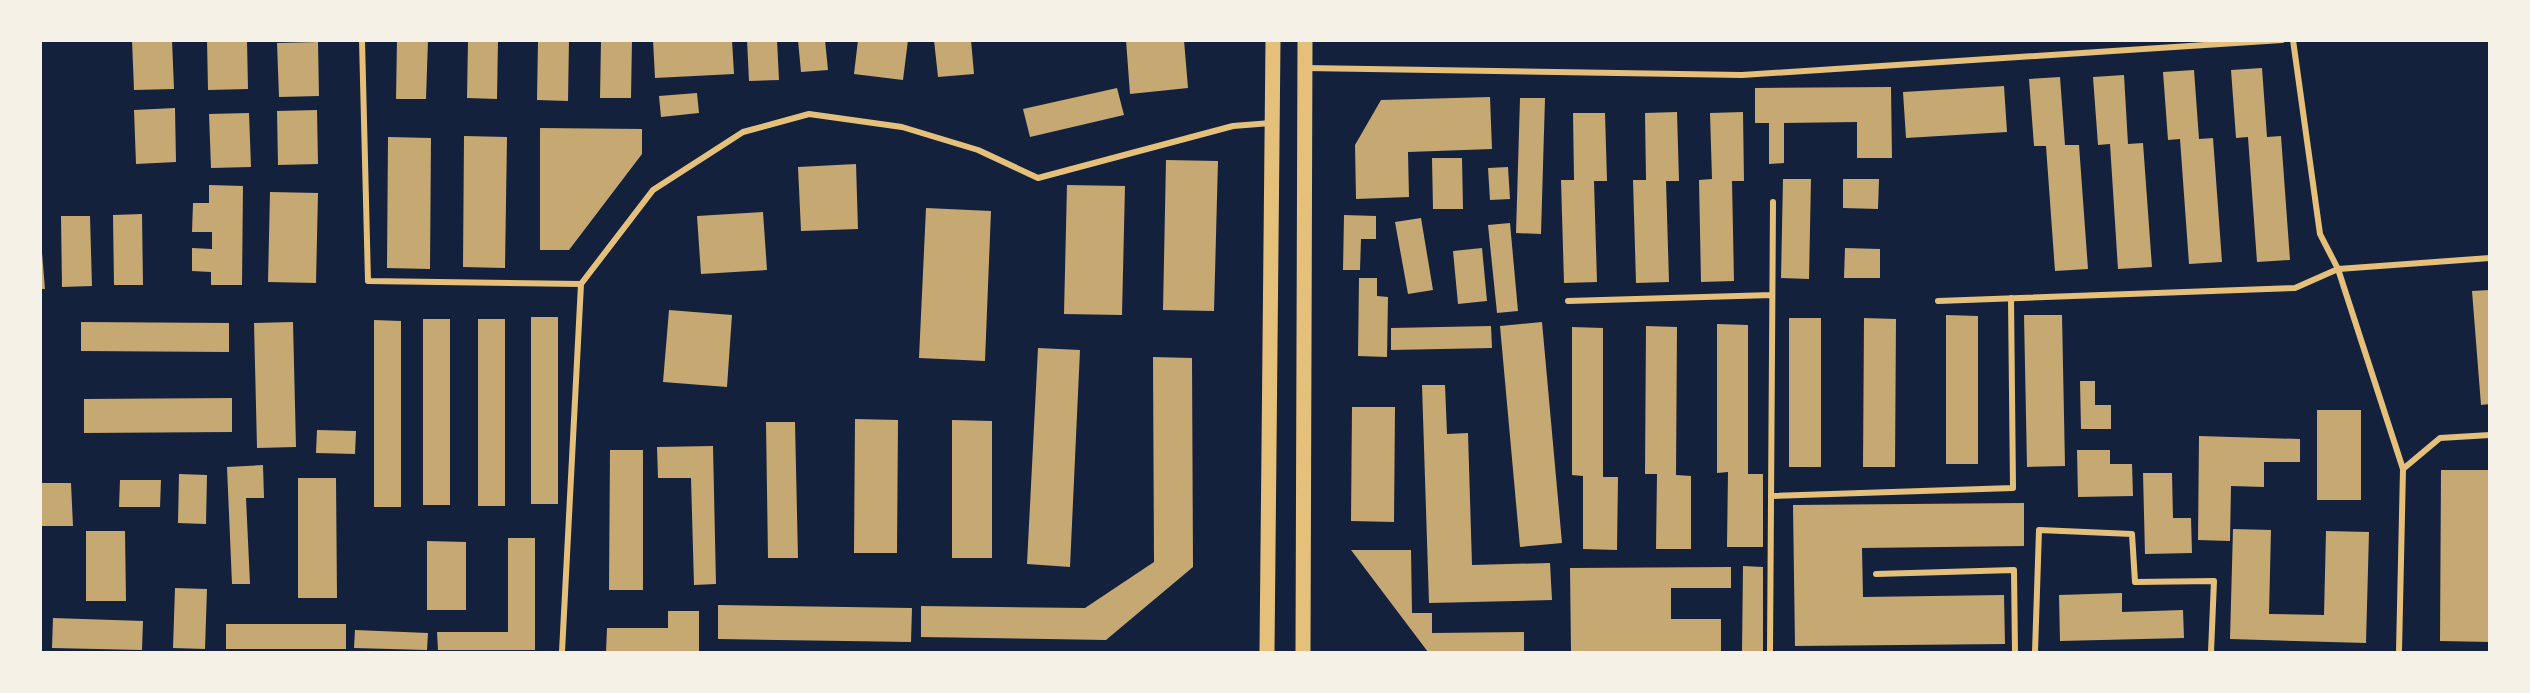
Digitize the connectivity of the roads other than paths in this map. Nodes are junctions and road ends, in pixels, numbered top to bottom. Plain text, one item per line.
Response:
1 (362, 40) edge
2 (1273, 40) edge
3 (1305, 40) edge
4 (2282, 40) edge
5 (2293, 40) edge
6 (1305, 68) junction
7 (1272, 123) junction
8 (1773, 202) dead end
9 (2490, 258) edge
10 (2338, 269) junction
11 (581, 284) junction
12 (1772, 295) junction
13 (2011, 298) junction
14 (1568, 301) dead end
15 (1938, 301) dead end
16 (2490, 435) edge
17 (2403, 469) junction
18 (1771, 496) junction
19 (1876, 574) dead end
20 (562, 652) edge
21 (1267, 652) edge
22 (1303, 652) edge
23 (1770, 652) edge
24 (2015, 652) edge
25 (2035, 652) edge
26 (2211, 652) edge
27 (2399, 652) edge

1 - 11 street
2 - 7 main road
3 - 6 main road
4 - 6 street
5 - 10 street
6 - 22 main road
7 - 11 street
7 - 21 main road
8 - 12 street
9 - 10 street
10 - 13 street
10 - 17 street
11 - 20 street
12 - 14 street
12 - 18 street
13 - 15 street
13 - 18 street
16 - 17 street
17 - 27 street
18 - 23 street
19 - 24 street
25 - 26 street

